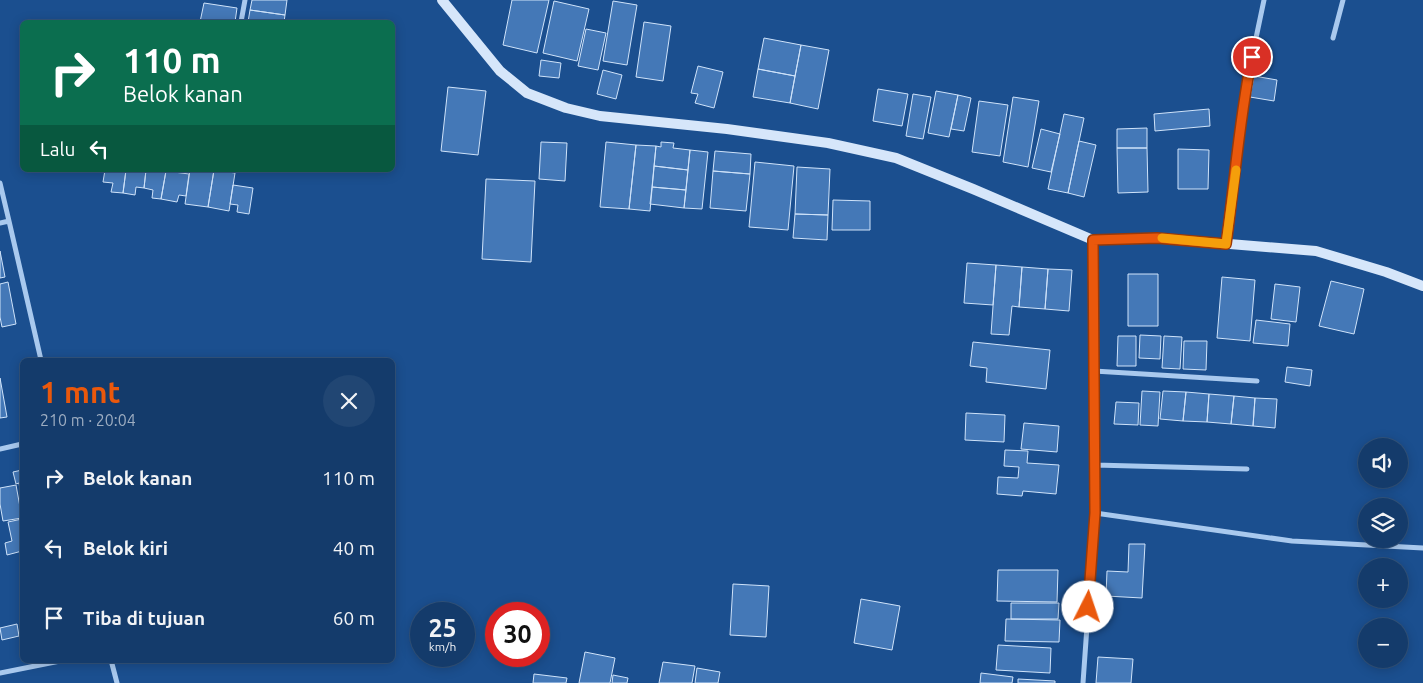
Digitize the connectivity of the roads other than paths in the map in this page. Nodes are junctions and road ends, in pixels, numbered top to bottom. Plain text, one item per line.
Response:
1 (245, 0) edge
2 (442, 0) edge
3 (1264, 0) edge
4 (1342, 0) edge
5 (241, 20) edge
6 (1333, 38) dead end
7 (0, 183) edge
8 (9, 222) junction
9 (0, 223) edge
10 (1093, 240) junction
11 (1226, 244) junction
12 (1423, 286) edge
13 (41, 358) edge
14 (1094, 371) junction
15 (1257, 381) dead end
16 (20, 444) edge
17 (0, 449) edge
18 (1095, 464) junction
19 (1247, 469) dead end
20 (1095, 513) junction
21 (1423, 548) edge
22 (51, 663) edge
23 (112, 663) edge
24 (0, 674) edge
25 (117, 683) edge
26 (1083, 683) edge

1 - 5 street
2 - 10 street
3 - 11 street
4 - 6 street
7 - 8 street
8 - 9 street
8 - 13 street
10 - 11 street
10 - 14 street
11 - 12 street
14 - 15 street
14 - 18 street
16 - 17 street
18 - 19 street
18 - 20 street
20 - 21 street
20 - 26 street
22 - 24 street
23 - 25 street

